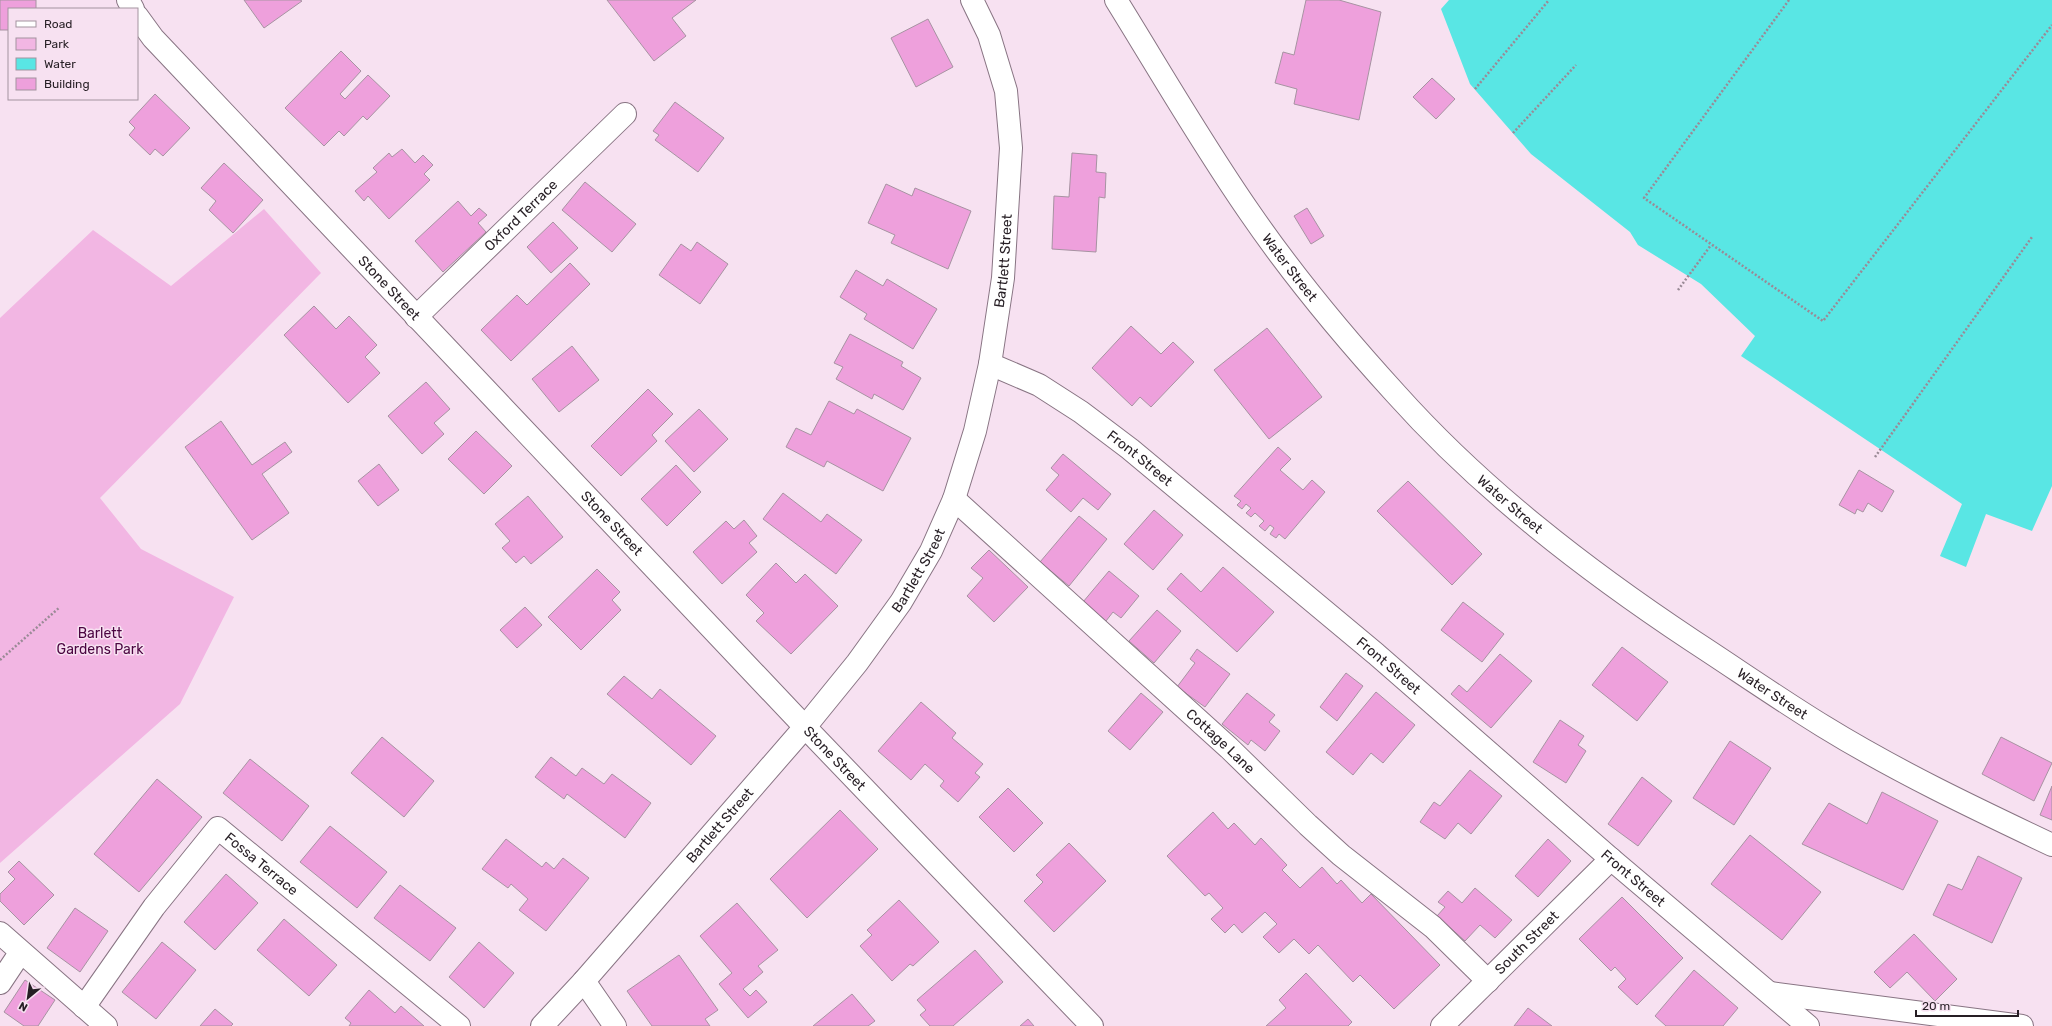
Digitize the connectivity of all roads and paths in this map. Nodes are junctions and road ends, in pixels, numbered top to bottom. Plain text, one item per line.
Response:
1 (972, 0) edge
2 (1116, 0) edge
3 (1549, 0) edge
4 (1789, 0) edge
5 (138, 17) edge
6 (2052, 25) edge
7 (1576, 66) dead end
8 (1474, 90) dead end
9 (625, 114) dead end
10 (1513, 133) dead end
11 (2032, 237) dead end
12 (1711, 244) junction
13 (1678, 290) dead end
14 (416, 316) junction
15 (990, 364) junction
16 (1875, 458) dead end
17 (954, 499) junction
18 (60, 607) dead end
19 (0, 660) edge
20 (805, 727) junction
21 (2052, 845) edge
22 (1611, 859) junction
23 (0, 933) edge
24 (20, 952) junction
25 (584, 981) junction
26 (1488, 981) junction
27 (0, 983) edge
28 (1770, 994) junction
29 (84, 1007) junction
30 (1920, 1020) edge
31 (106, 1026) edge
32 (459, 1026) edge
33 (542, 1026) edge
34 (615, 1026) edge
35 (1092, 1026) edge
36 (1442, 1026) edge
37 (1808, 1026) edge
38 (2022, 1026) edge

1 - 15 street, Bartlett Street
2 - 21 street, Water Street
3 - 8 path
4 - 12 path
5 - 14 street, Stone Street
6 - 12 path
7 - 10 path
9 - 14 street, Oxford Terrace
11 - 16 path
12 - 13 path
14 - 20 street, Stone Street
15 - 17 street, Bartlett Street
15 - 22 street, Front Street
17 - 20 street, Bartlett Street
17 - 26 street, Cottage Lane
18 - 19 path
20 - 25 street, Bartlett Street
20 - 35 street, Stone Street
22 - 26 street, South Street
22 - 28 street, Front Street
23 - 24 street
24 - 27 street
24 - 29 street
25 - 33 street, Bartlett Street
25 - 34 street
26 - 36 street, South Street
28 - 30 street
28 - 37 street, Front Street
29 - 31 street
29 - 32 street, Fossa Terrace
30 - 38 street

